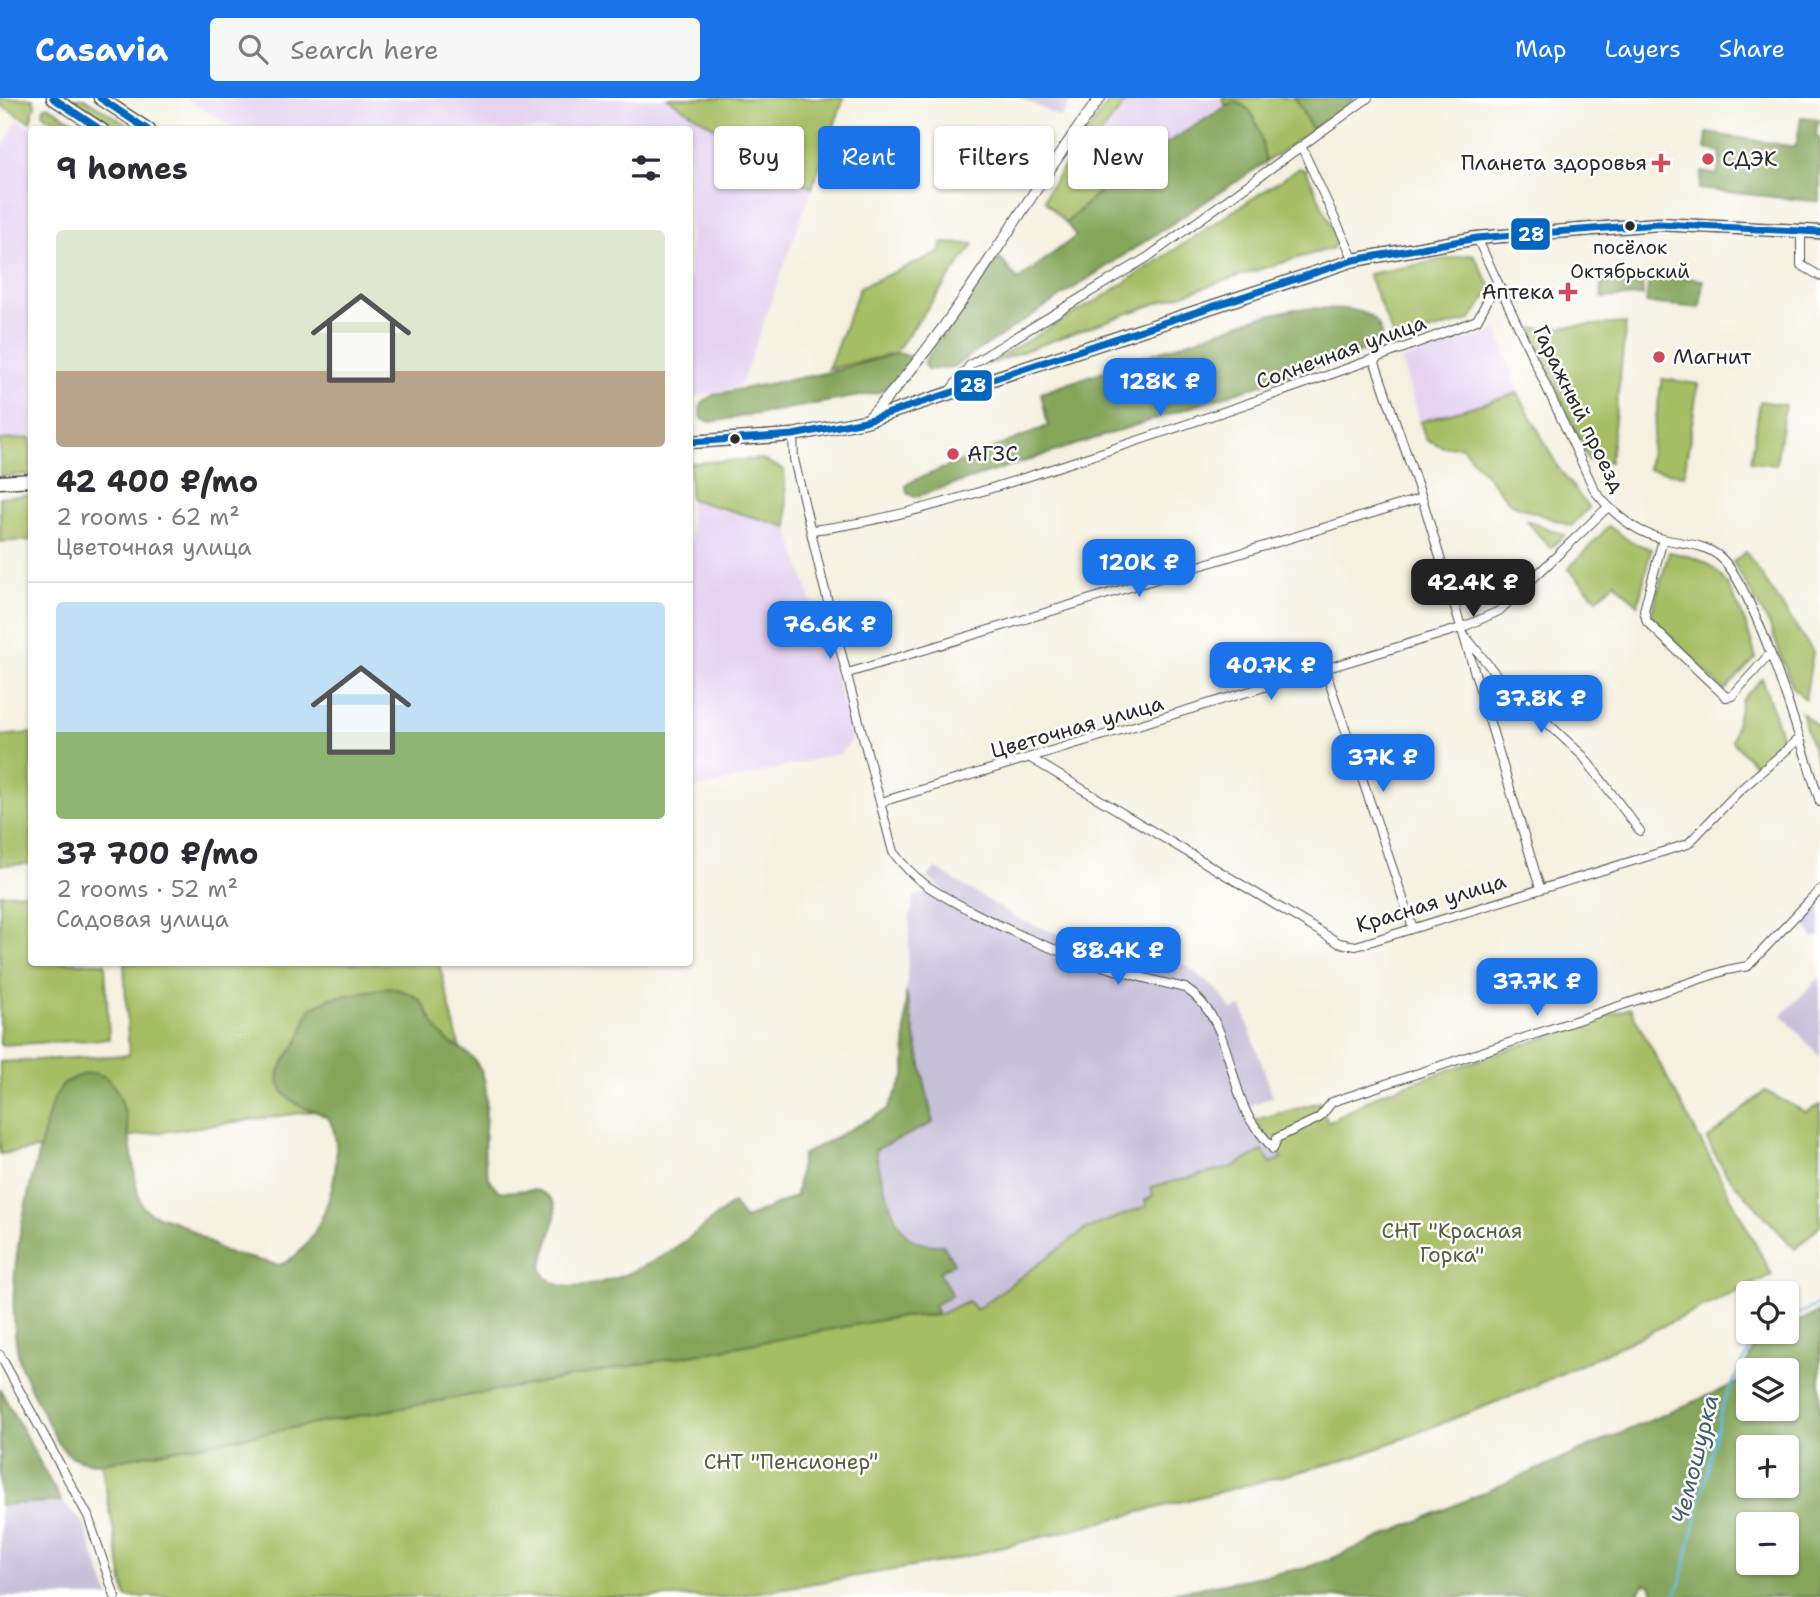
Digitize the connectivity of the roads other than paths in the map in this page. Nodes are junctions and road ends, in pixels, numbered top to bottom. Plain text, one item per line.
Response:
1 (53, 98) edge
2 (100, 98) edge
3 (1100, 98) edge
4 (1368, 98) edge
5 (96, 126) edge
6 (143, 126) edge
7 (1302, 148) junction
8 (1801, 229) junction
9 (1820, 232) edge
10 (1477, 238) junction
11 (1354, 260) junction
12 (1820, 276) edge
13 (1497, 283) junction
14 (1374, 360) junction
15 (944, 397) junction
16 (865, 421) junction
17 (793, 435) junction
18 (693, 442) edge
19 (28, 480) edge
20 (0, 482) edge
21 (1422, 498) junction
22 (1608, 507) junction
23 (812, 530) junction
24 (1663, 539) junction
25 (1461, 628) junction
26 (1769, 655) junction
27 (1325, 670) junction
28 (848, 673) junction
29 (1799, 739) junction
30 (1032, 759) junction
31 (881, 802) junction
32 (1820, 802) edge
33 (1640, 831) dead end
34 (1540, 888) junction
35 (1820, 890) edge
36 (1413, 928) junction
37 (0, 1355) edge
38 (115, 1597) edge

1 - 5 main road
2 - 6 main road
3 - 16 street
4 - 7 street
7 - 11 street
7 - 15 street
8 - 9 main road
8 - 10 main road
8 - 12 street
10 - 11 main road
10 - 13 street, Гаражный проезд
11 - 15 main road
13 - 14 street, Солнечная улица
13 - 22 street, Гаражный проезд
14 - 21 street
14 - 23 street, Солнечная улица
15 - 16 main road
16 - 17 main road
17 - 18 main road
17 - 23 street
19 - 20 main road
21 - 25 street
21 - 28 street
22 - 24 street, Гаражный проезд
22 - 25 street, Цветочная улица
23 - 28 street
24 - 26 street, Гаражный проезд
24 - 26 street
25 - 27 street, Цветочная улица
25 - 33 street
25 - 34 street
26 - 29 street, Гаражный проезд
27 - 30 street, Цветочная улица
27 - 36 street
28 - 31 street
29 - 32 street, Гаражный проезд
29 - 34 street, Красная улица
30 - 31 street, Цветочная улица
30 - 36 street, Красная улица
31 - 35 street
34 - 36 street, Красная улица
37 - 38 street

